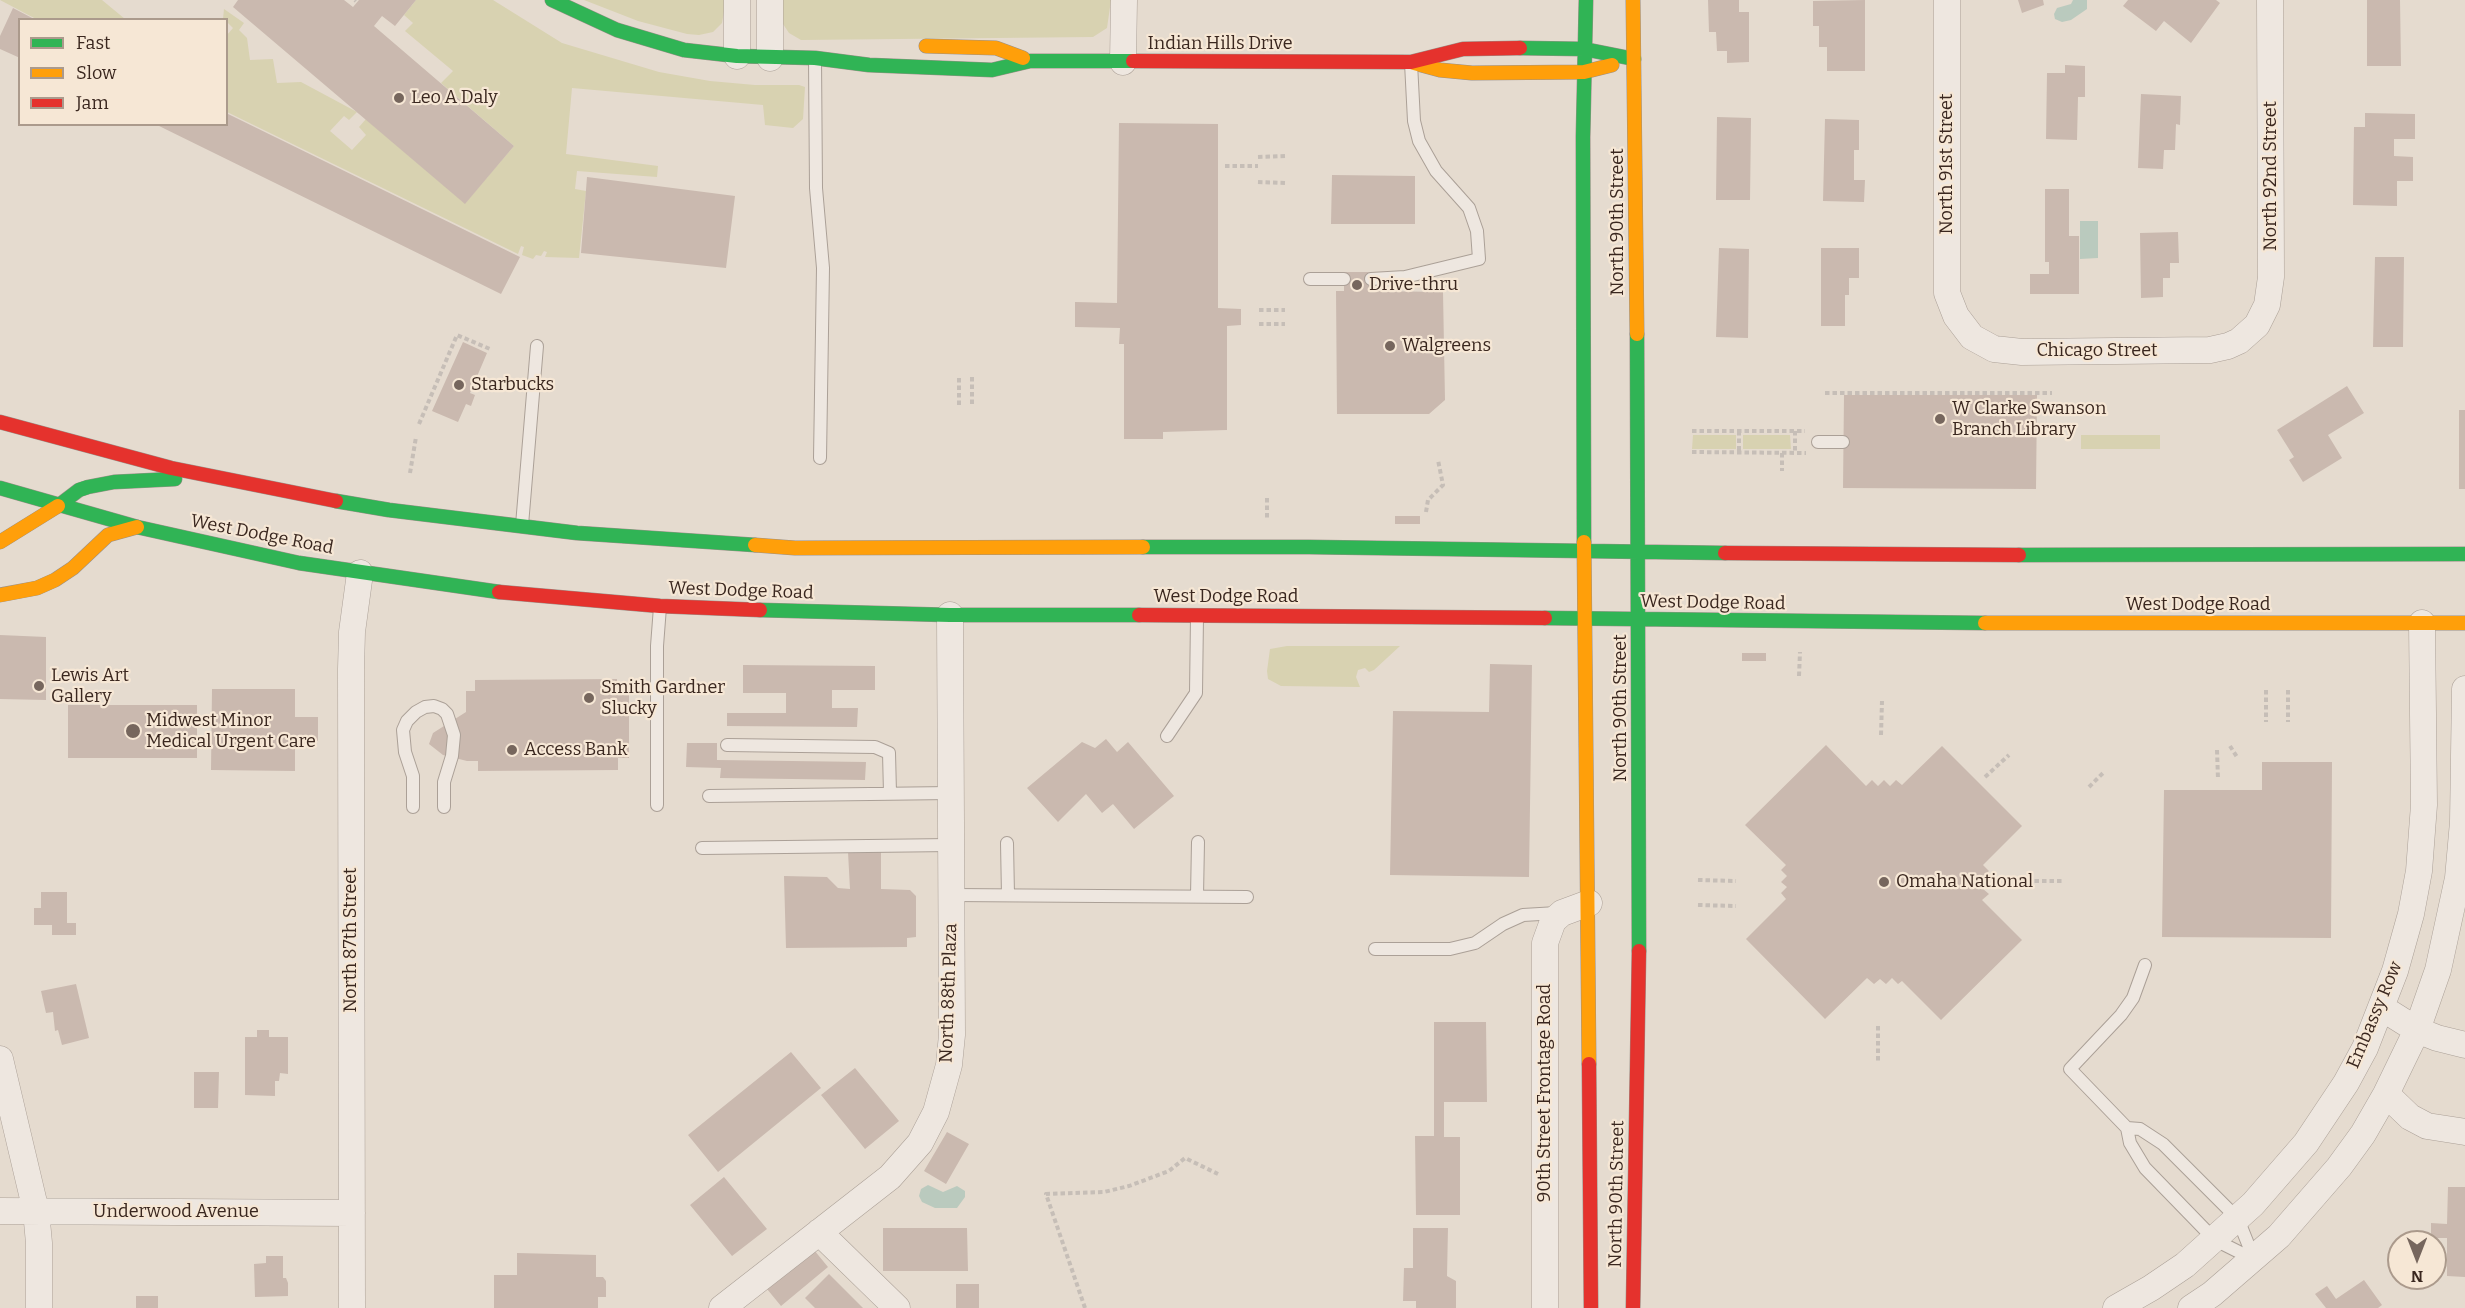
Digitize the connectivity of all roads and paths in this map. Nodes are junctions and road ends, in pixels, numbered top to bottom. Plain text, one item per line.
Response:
1 (552, 0) edge
2 (737, 0) edge
3 (770, 0) edge
4 (1124, 0) edge
5 (1586, 0) edge
6 (1633, 0) edge
7 (1947, 0) edge
8 (2270, 0) edge
9 (912, 46) dead end
10 (846, 48) dead end
11 (1584, 49) junction
12 (737, 57) junction
13 (770, 58) junction
14 (815, 58) junction
15 (1634, 59) junction
16 (1030, 61) junction
17 (1123, 62) junction
18 (1411, 62) junction
19 (1584, 72) junction
20 (1286, 156) dead end
21 (1258, 157) dead end
22 (1225, 166) dead end
23 (1258, 166) dead end
24 (1258, 182) dead end
25 (1286, 183) dead end
26 (1310, 279) dead end
27 (1344, 279) dead end
28 (1371, 279) dead end
29 (1259, 309) dead end
30 (1285, 309) dead end
31 (1259, 324) dead end
32 (1285, 324) dead end
33 (1961, 324) joint
34 (2239, 341) joint
35 (537, 346) dead end
36 (490, 350) dead end
37 (972, 377) dead end
38 (959, 378) dead end
39 (1826, 393) dead end
40 (2052, 393) dead end
41 (959, 405) dead end
42 (972, 405) dead end
43 (0, 422) edge
44 (419, 423) dead end
45 (1692, 431) dead end
46 (1739, 431) junction
47 (1795, 431) junction
48 (1804, 431) dead end
49 (416, 437) dead end
50 (1818, 442) dead end
51 (1843, 442) dead end
52 (1692, 452) dead end
53 (1739, 452) junction
54 (1782, 453) junction
55 (1795, 453) junction
56 (1806, 453) dead end
57 (820, 458) dead end
58 (1438, 460) dead end
59 (1782, 471) dead end
60 (410, 473) dead end
61 (212, 477) junction
62 (0, 488) edge
63 (1267, 498) dead end
64 (58, 506) junction
65 (1426, 513) dead end
66 (1267, 519) dead end
67 (137, 527) junction
68 (522, 527) junction
69 (0, 542) edge
70 (1584, 552) junction
71 (1639, 553) junction
72 (2465, 554) edge
73 (360, 573) junction
74 (0, 595) edge
75 (660, 606) junction
76 (950, 615) junction
77 (1197, 615) junction
78 (1585, 619) junction
79 (1639, 620) junction
80 (2422, 623) junction
81 (2465, 623) edge
82 (1800, 652) dead end
83 (1799, 675) dead end
84 (2465, 689) edge
85 (2266, 690) dead end
86 (2288, 690) dead end
87 (1882, 701) dead end
88 (2266, 722) dead end
89 (2288, 722) dead end
90 (1881, 735) dead end
91 (1167, 736) dead end
92 (727, 745) dead end
93 (2230, 746) dead end
94 (2217, 750) dead end
95 (2009, 755) dead end
96 (2237, 757) dead end
97 (2103, 773) dead end
98 (1985, 777) dead end
99 (2218, 779) dead end
100 (2089, 787) dead end
101 (890, 793) junction
102 (951, 793) junction
103 (709, 796) dead end
104 (657, 805) dead end
105 (413, 807) dead end
106 (444, 807) dead end
107 (1198, 842) dead end
108 (1007, 843) dead end
109 (951, 845) junction
110 (702, 848) dead end
111 (2419, 871) junction
112 (2458, 879) junction
113 (1698, 880) dead end
114 (1736, 881) dead end
115 (2027, 881) dead end
116 (2062, 881) dead end
117 (952, 895) junction
118 (1008, 895) junction
119 (1197, 896) junction
120 (1247, 897) dead end
121 (1589, 903) junction
122 (1698, 904) dead end
123 (1736, 906) dead end
124 (1562, 913) junction
125 (1376, 949) dead end
126 (2145, 965) dead end
127 (2382, 1008) junction
128 (1878, 1026) dead end
129 (2417, 1030) junction
130 (2465, 1045) edge
131 (0, 1059) edge
132 (1878, 1061) dead end
133 (2386, 1094) junction
134 (2127, 1128) junction
135 (2465, 1132) edge
136 (1218, 1174) dead end
137 (0, 1211) edge
138 (36, 1211) junction
139 (352, 1213) junction
140 (2238, 1220) junction
141 (819, 1232) junction
142 (2215, 1240) junction
143 (2254, 1259) junction
144 (2208, 1303) edge
145 (39, 1308) edge
146 (352, 1308) edge
147 (722, 1308) edge
148 (897, 1308) edge
149 (1085, 1308) edge
150 (1545, 1308) edge
151 (1591, 1308) edge
152 (1633, 1308) edge
153 (2116, 1308) edge

1 - 12 main road, Indian Hills Drive
2 - 12 street
3 - 13 street
4 - 17 street
5 - 11 main road, North 90th Street
6 - 15 main road, North 90th Street
7 - 33 street, North 91st Street
8 - 34 street, North 92nd Street
9 - 16 main road, Indian Hills Drive
10 - 14 main road, Indian Hills Drive
11 - 15 main road, Indian Hills Drive
11 - 18 main road, Indian Hills Drive
11 - 19 main road, North 90th Street
12 - 13 main road, Indian Hills Drive
13 - 14 main road, Indian Hills Drive
14 - 16 main road, Indian Hills Drive
14 - 57 lane
15 - 19 main road, Indian Hills Drive
15 - 71 main road, North 90th Street
16 - 17 main road, Indian Hills Drive
17 - 18 main road, Indian Hills Drive
18 - 19 main road, Indian Hills Drive
18 - 28 lane
19 - 70 main road, North 90th Street
20 - 21 path
22 - 23 path
24 - 25 path
26 - 27 lane
29 - 30 path
31 - 32 path
33 - 34 street, Chicago Street
35 - 68 lane
36 - 44 path
37 - 42 path
38 - 41 path
39 - 40 path
43 - 61 main road
45 - 46 path
46 - 47 path
46 - 53 path
47 - 48 path
47 - 55 path
49 - 60 path
50 - 51 lane
52 - 53 path
53 - 54 path
54 - 55 path
54 - 59 path
55 - 56 path
58 - 65 path
61 - 64 main road
61 - 68 main road
62 - 64 main road, West Dodge Road
63 - 66 path
64 - 67 main road, West Dodge Road
64 - 69 main road
67 - 73 main road, West Dodge Road
67 - 74 main road
68 - 70 main road
70 - 71 main road
70 - 78 main road, North 90th Street
71 - 72 main road
71 - 79 main road, North 90th Street
73 - 75 main road, West Dodge Road
73 - 139 street, North 87th Street
75 - 76 main road, West Dodge Road
75 - 104 lane
76 - 77 main road, West Dodge Road
76 - 102 street, North 88th Plaza
77 - 78 main road, West Dodge Road
77 - 91 lane
78 - 79 main road, West Dodge Road
78 - 121 main road, North 90th Street
79 - 80 main road, West Dodge Road
79 - 152 main road, North 90th Street
80 - 81 main road, West Dodge Road
80 - 111 street, Embassy Row
82 - 83 path
84 - 112 street
85 - 88 path
86 - 89 path
87 - 90 path
92 - 101 lane
93 - 96 path
94 - 99 path
95 - 98 path
97 - 100 path
101 - 102 lane
101 - 103 lane
102 - 109 street, North 88th Plaza
105 - 106 lane
107 - 119 lane
108 - 118 lane
109 - 110 lane
109 - 117 street, North 88th Plaza
111 - 112 street
111 - 127 street, Embassy Row
112 - 129 street
113 - 114 path
115 - 116 path
117 - 118 lane
117 - 141 street, North 88th Plaza
118 - 119 lane
119 - 120 lane
121 - 124 street
121 - 151 main road, North 90th Street
122 - 123 path
124 - 125 lane
124 - 150 street, 90th Street Frontage Road
126 - 134 lane
127 - 129 street
127 - 140 street, Embassy Row
128 - 132 path
129 - 130 street
129 - 133 street
131 - 138 street
133 - 135 street
133 - 143 street
134 - 140 lane
134 - 142 lane
136 - 149 path
137 - 138 street, Underwood Avenue
138 - 139 street, Underwood Avenue
138 - 145 street
139 - 146 street, North 87th Street
140 - 142 street, Embassy Row
140 - 143 lane
141 - 147 street, North 88th Plaza
141 - 148 street
142 - 143 lane
142 - 153 street, Embassy Row
143 - 144 street

